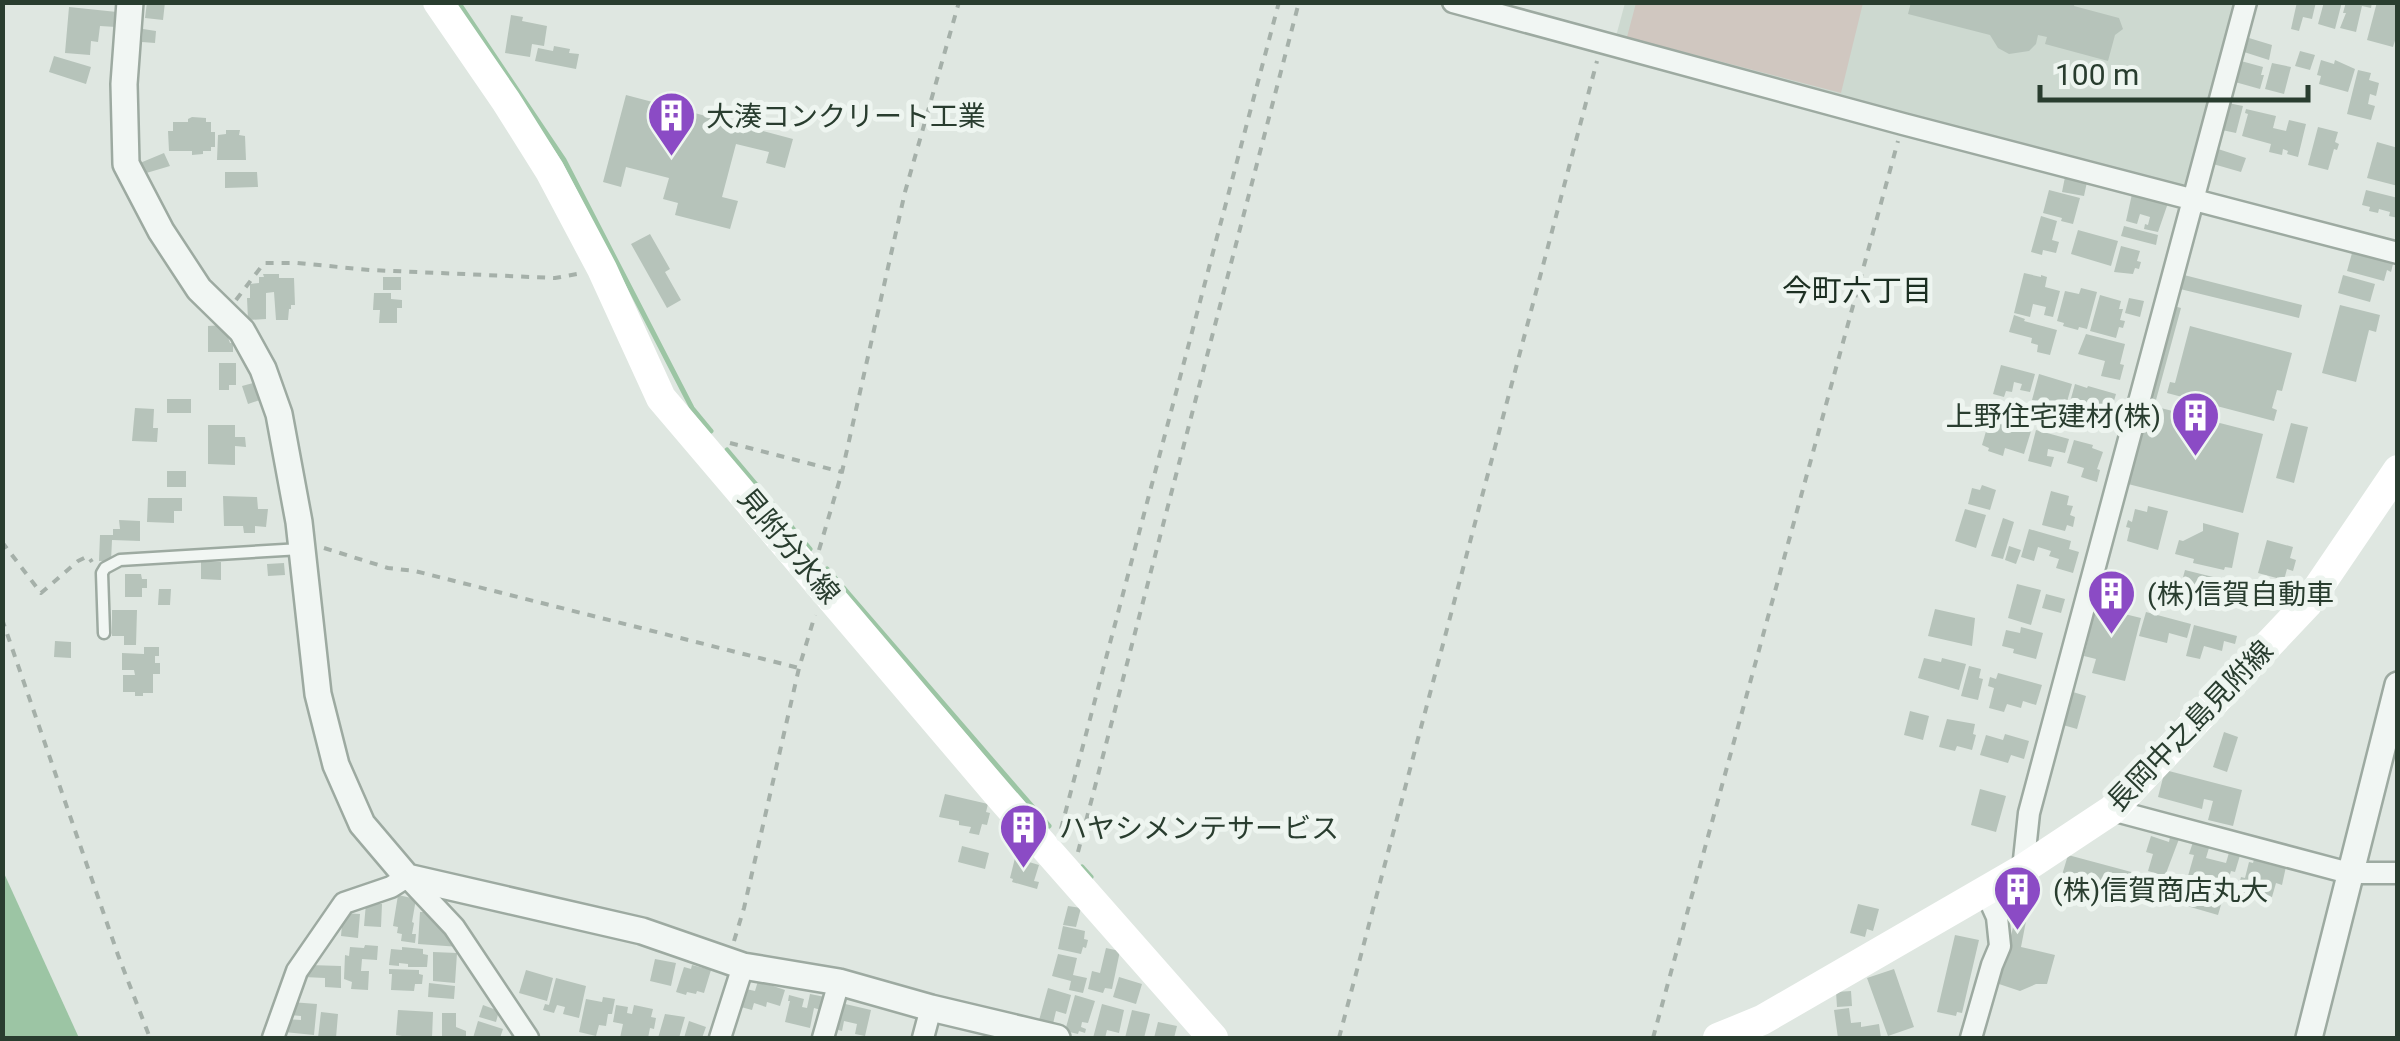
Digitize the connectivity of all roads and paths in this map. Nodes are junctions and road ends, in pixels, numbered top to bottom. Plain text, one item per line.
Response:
1 (130, 2) edge
2 (438, 2) edge
3 (959, 2) edge
4 (1278, 2) edge
5 (1299, 2) edge
6 (1453, 2) edge
7 (2246, 2) edge
8 (1602, 42) junction
9 (1903, 124) junction
10 (2193, 198) junction
11 (2398, 253) edge
12 (602, 269) junction
13 (226, 315) junction
14 (708, 452) junction
15 (2398, 470) edge
16 (842, 472) junction
17 (2, 542) edge
18 (302, 545) junction
19 (102, 574) junction
20 (819, 582) junction
21 (2, 619) edge
22 (104, 633) dead end
23 (799, 668) junction
24 (2398, 685) edge
25 (2112, 810) junction
26 (1062, 866) junction
27 (2023, 868) junction
28 (2350, 873) junction
29 (2398, 873) edge
30 (407, 877) junction
31 (1985, 890) junction
32 (736, 963) junction
33 (839, 982) junction
34 (932, 1008) junction
35 (1040, 1036) edge
36 (150, 1038) edge
37 (274, 1038) edge
38 (528, 1038) edge
39 (720, 1038) edge
40 (823, 1038) edge
41 (923, 1038) edge
42 (1213, 1038) edge
43 (1339, 1038) edge
44 (1652, 1038) edge
45 (1718, 1038) edge
46 (1971, 1038) edge
47 (2309, 1038) edge

1 - 13 street
2 - 12 main road, 見附分水線
3 - 16 path
4 - 26 path
5 - 26 path
6 - 8 street
7 - 10 street
8 - 9 street
8 - 43 path
9 - 10 street
9 - 44 path
10 - 11 street
10 - 27 street
12 - 13 path
12 - 14 main road, 見附分水線
13 - 18 street
14 - 16 path
14 - 20 main road, 見附分水線
15 - 25 main road, 長岡中之島見附線
16 - 20 path
17 - 19 path
18 - 19 lane
18 - 23 path
18 - 30 street
19 - 22 lane
20 - 23 path
20 - 26 main road, 見附分水線
21 - 36 path
23 - 32 path
24 - 28 street
25 - 27 main road, 長岡中之島見附線
25 - 28 street
26 - 42 main road, 見附分水線
27 - 31 main road, 長岡中之島見附線
28 - 29 street
28 - 47 street
30 - 32 street
30 - 37 street
30 - 38 street
31 - 45 main road, 長岡中之島見附線
31 - 46 street
32 - 33 street
32 - 39 street
33 - 34 street
33 - 40 street
34 - 35 street
34 - 41 street

